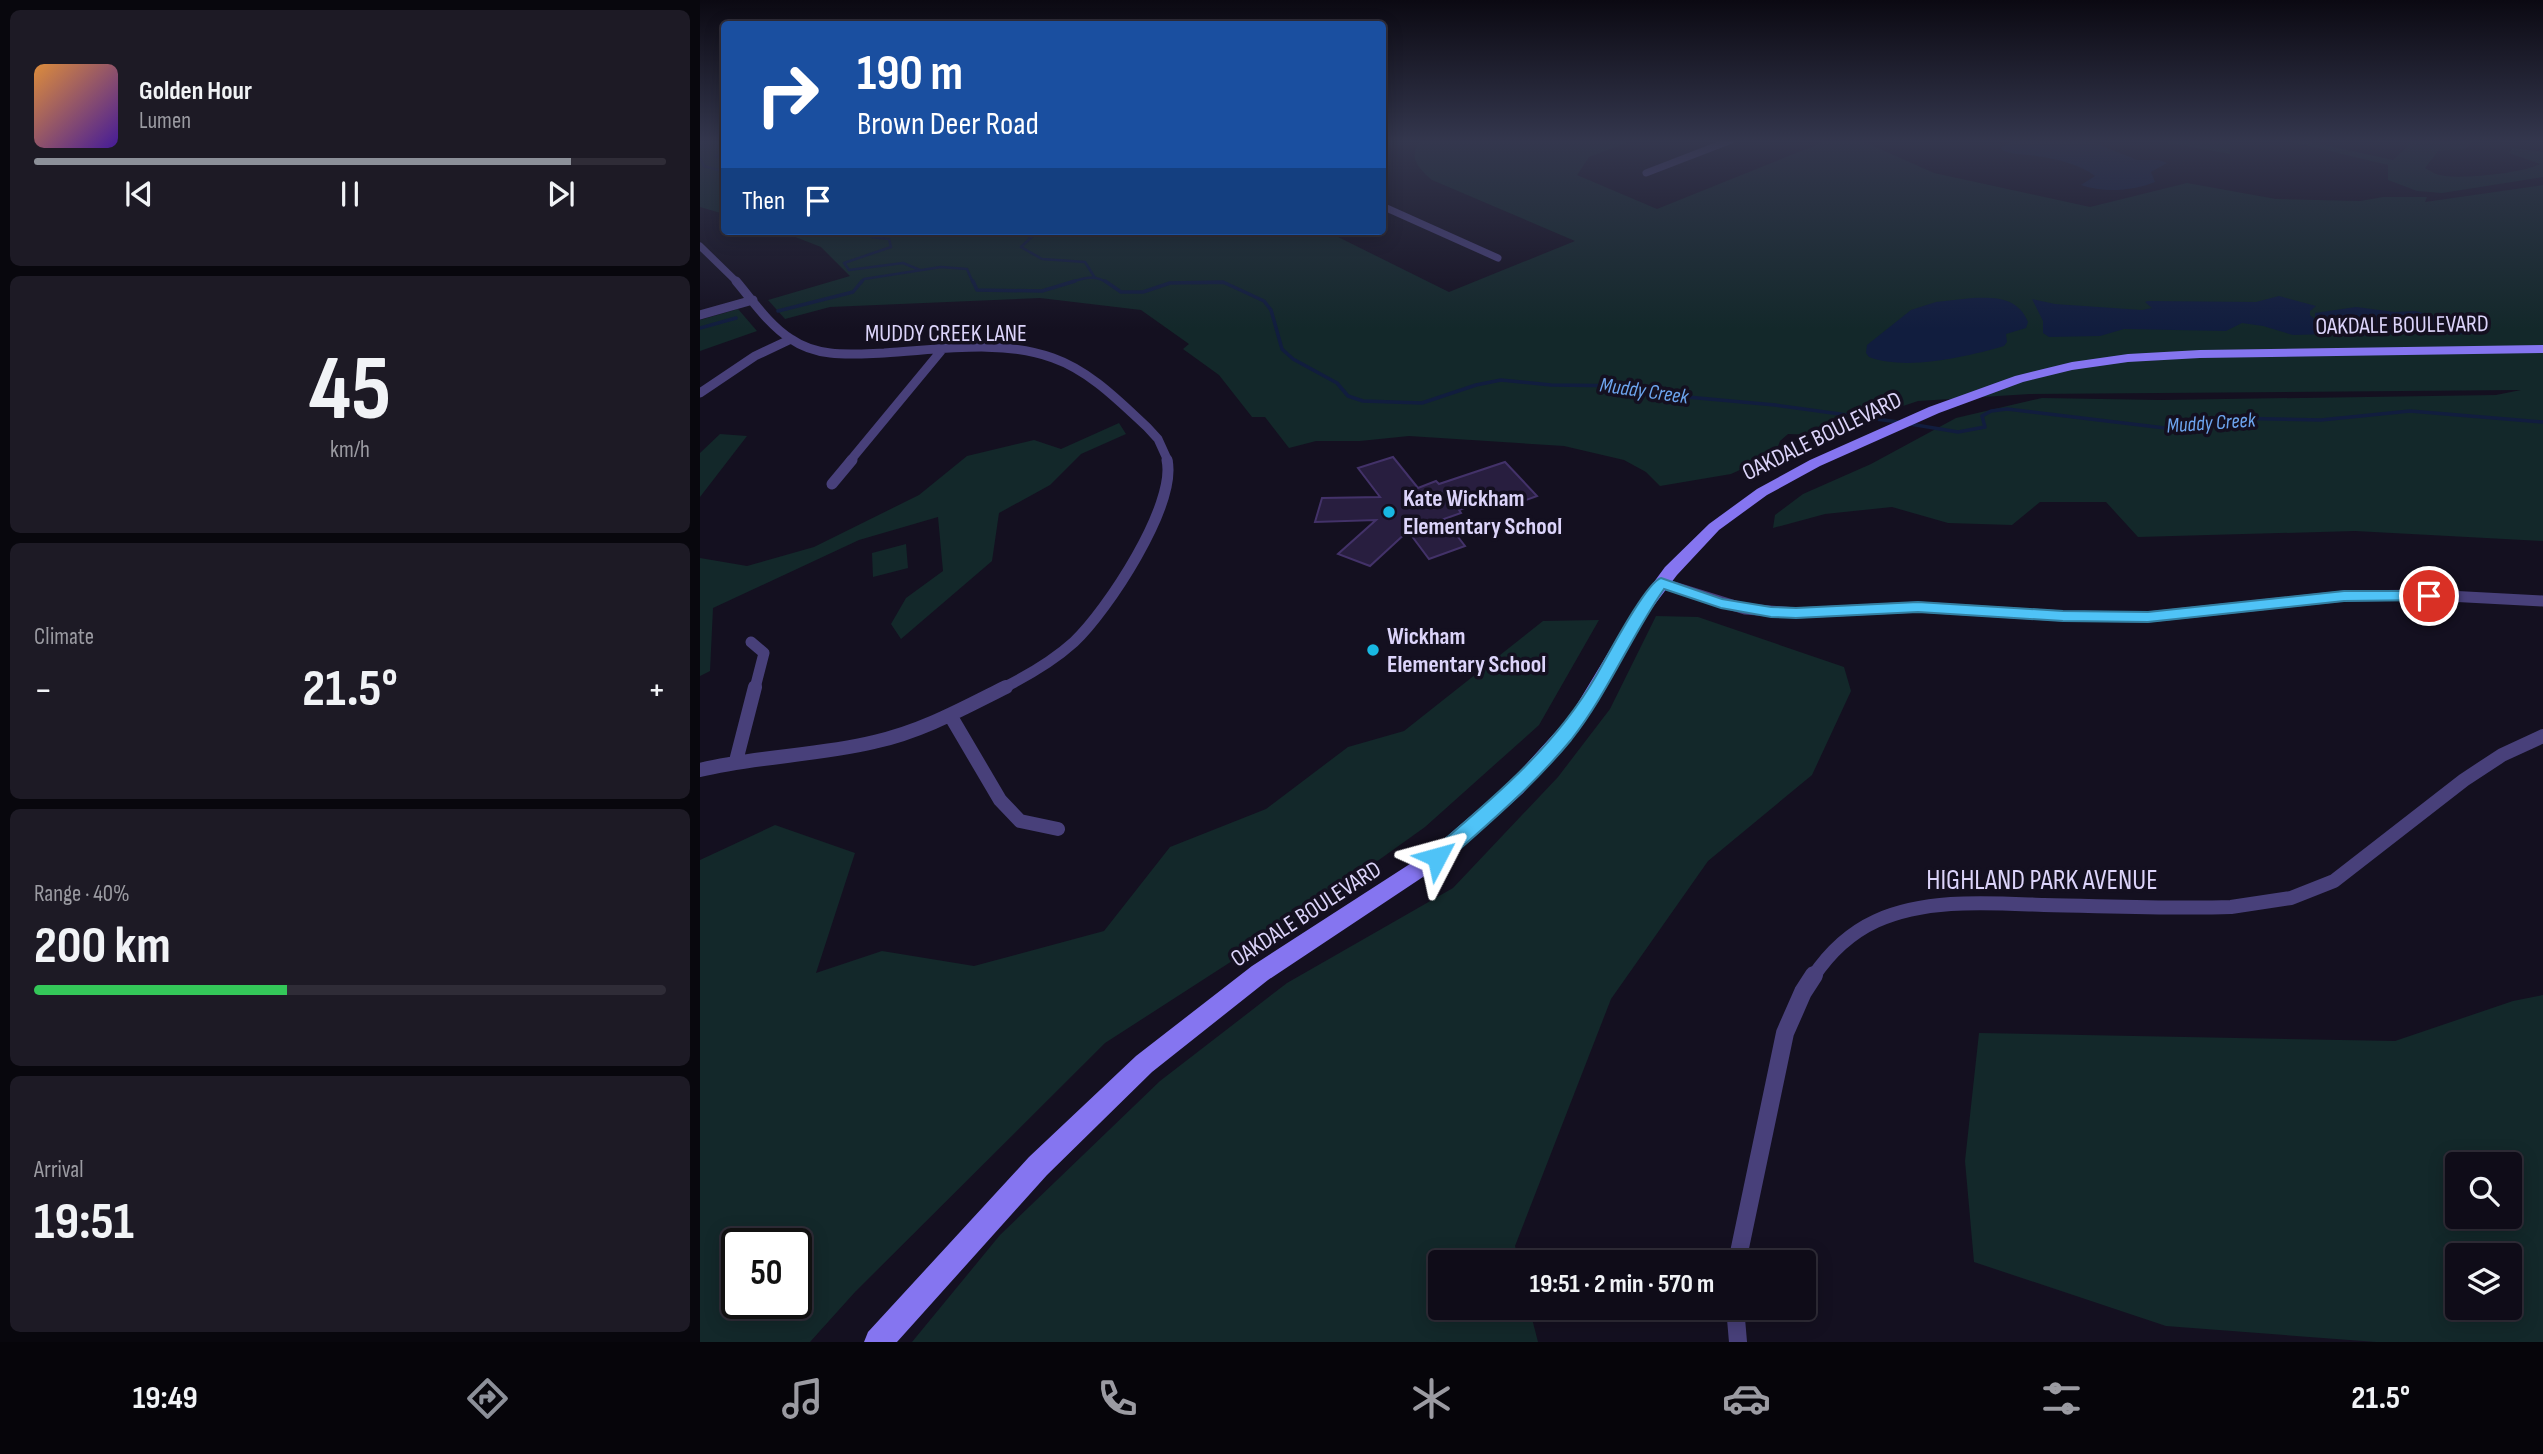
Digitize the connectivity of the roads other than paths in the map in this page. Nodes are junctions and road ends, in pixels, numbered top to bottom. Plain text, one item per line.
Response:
1 (1386, 208) edge
2 (700, 246) edge
3 (1498, 258) dead end
4 (753, 299) junction
5 (700, 316) edge
6 (789, 340) junction
7 (2543, 349) edge
8 (940, 351) junction
9 (700, 393) edge
10 (832, 484) dead end
11 (1661, 583) junction
12 (2543, 601) edge
13 (751, 642) dead end
14 (950, 715) junction
15 (2543, 736) edge
16 (736, 761) junction
17 (700, 770) edge
18 (1058, 829) dead end
19 (1740, 1250) edge
20 (1736, 1320) edge
21 (878, 1342) edge
22 (1738, 1342) edge

1 - 3 street
2 - 4 street, MUDDY CREEK LANE
4 - 5 street
4 - 6 street, MUDDY CREEK LANE
6 - 8 street, MUDDY CREEK LANE
6 - 9 street
7 - 11 main road, OAKDALE BOULEVARD
8 - 10 street
8 - 14 street, MUDDY CREEK LANE
11 - 12 street
11 - 21 main road, OAKDALE BOULEVARD
13 - 16 street
14 - 16 street, MUDDY CREEK LANE
14 - 18 street
15 - 19 street, HIGHLAND PARK AVENUE
16 - 17 street, MUDDY CREEK LANE
20 - 22 street

